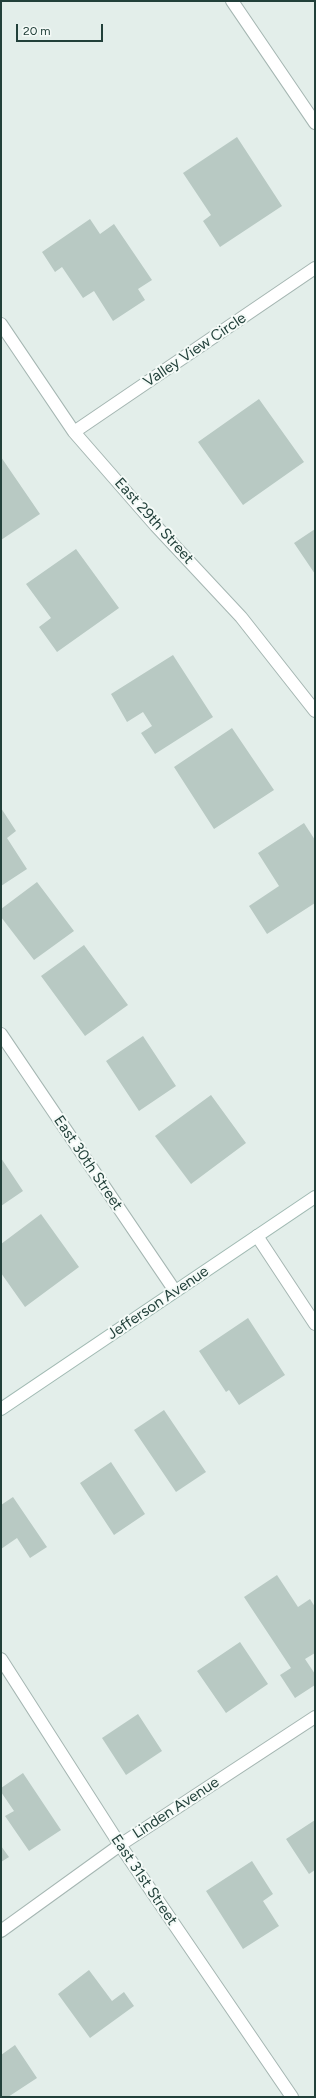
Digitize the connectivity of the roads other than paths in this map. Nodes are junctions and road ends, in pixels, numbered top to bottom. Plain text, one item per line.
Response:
1 (232, 1) edge
2 (315, 123) edge
3 (315, 268) edge
4 (1, 324) edge
5 (74, 432) junction
6 (315, 711) edge
7 (1, 1034) edge
8 (315, 1197) edge
9 (257, 1236) junction
10 (175, 1290) junction
11 (315, 1324) edge
12 (1, 1409) edge
13 (1, 1659) edge
14 (315, 1717) edge
15 (120, 1845) junction
16 (1, 1931) edge
17 (292, 2097) edge

1 - 2 street
3 - 5 street, Valley View Circle
4 - 5 street, East 29th Street
5 - 6 street, East 29th Street
7 - 10 street, East 30th Street
8 - 9 street, Jefferson Avenue
9 - 10 street, Jefferson Avenue
9 - 11 street
10 - 12 street, Jefferson Avenue
13 - 15 street, East 31st Street
14 - 15 street, Linden Avenue
15 - 16 street, Linden Avenue
15 - 17 street, East 31st Street

